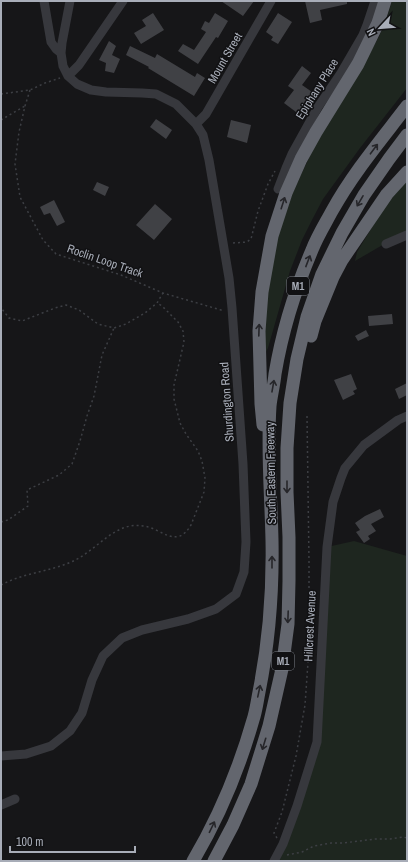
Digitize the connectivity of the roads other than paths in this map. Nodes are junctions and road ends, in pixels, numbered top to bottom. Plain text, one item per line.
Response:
1 (44, 1) edge
2 (70, 1) edge
3 (123, 1) edge
4 (271, 1) edge
5 (383, 3) edge
6 (61, 53) junction
7 (68, 76) junction
8 (407, 106) edge
9 (196, 124) junction
10 (407, 135) edge
11 (407, 172) edge
12 (278, 189) dead end
13 (407, 235) edge
14 (386, 244) dead end
15 (407, 416) edge
16 (287, 448) junction
17 (270, 495) junction
18 (1, 756) edge
19 (15, 798) dead end
20 (1, 805) edge
21 (276, 859) edge
22 (193, 861) edge
23 (214, 861) edge

1 - 6 street
2 - 6 street
3 - 7 street
4 - 9 street, Mount Street
5 - 12 street, Epiphany Place
17 -> 5 highway, M1
6 - 7 street
7 - 9 street, Shurdington Road
17 -> 8 highway, South Eastern Freeway / M1
9 - 18 street, Shurdington Road
10 -> 16 highway, South Eastern Freeway / M1
11 - 16 highway
13 - 14 street
15 - 21 street, Hillcrest Avenue
16 -> 23 highway, South Eastern Freeway / M1
22 -> 17 highway, South Eastern Freeway / M1
19 - 20 street

